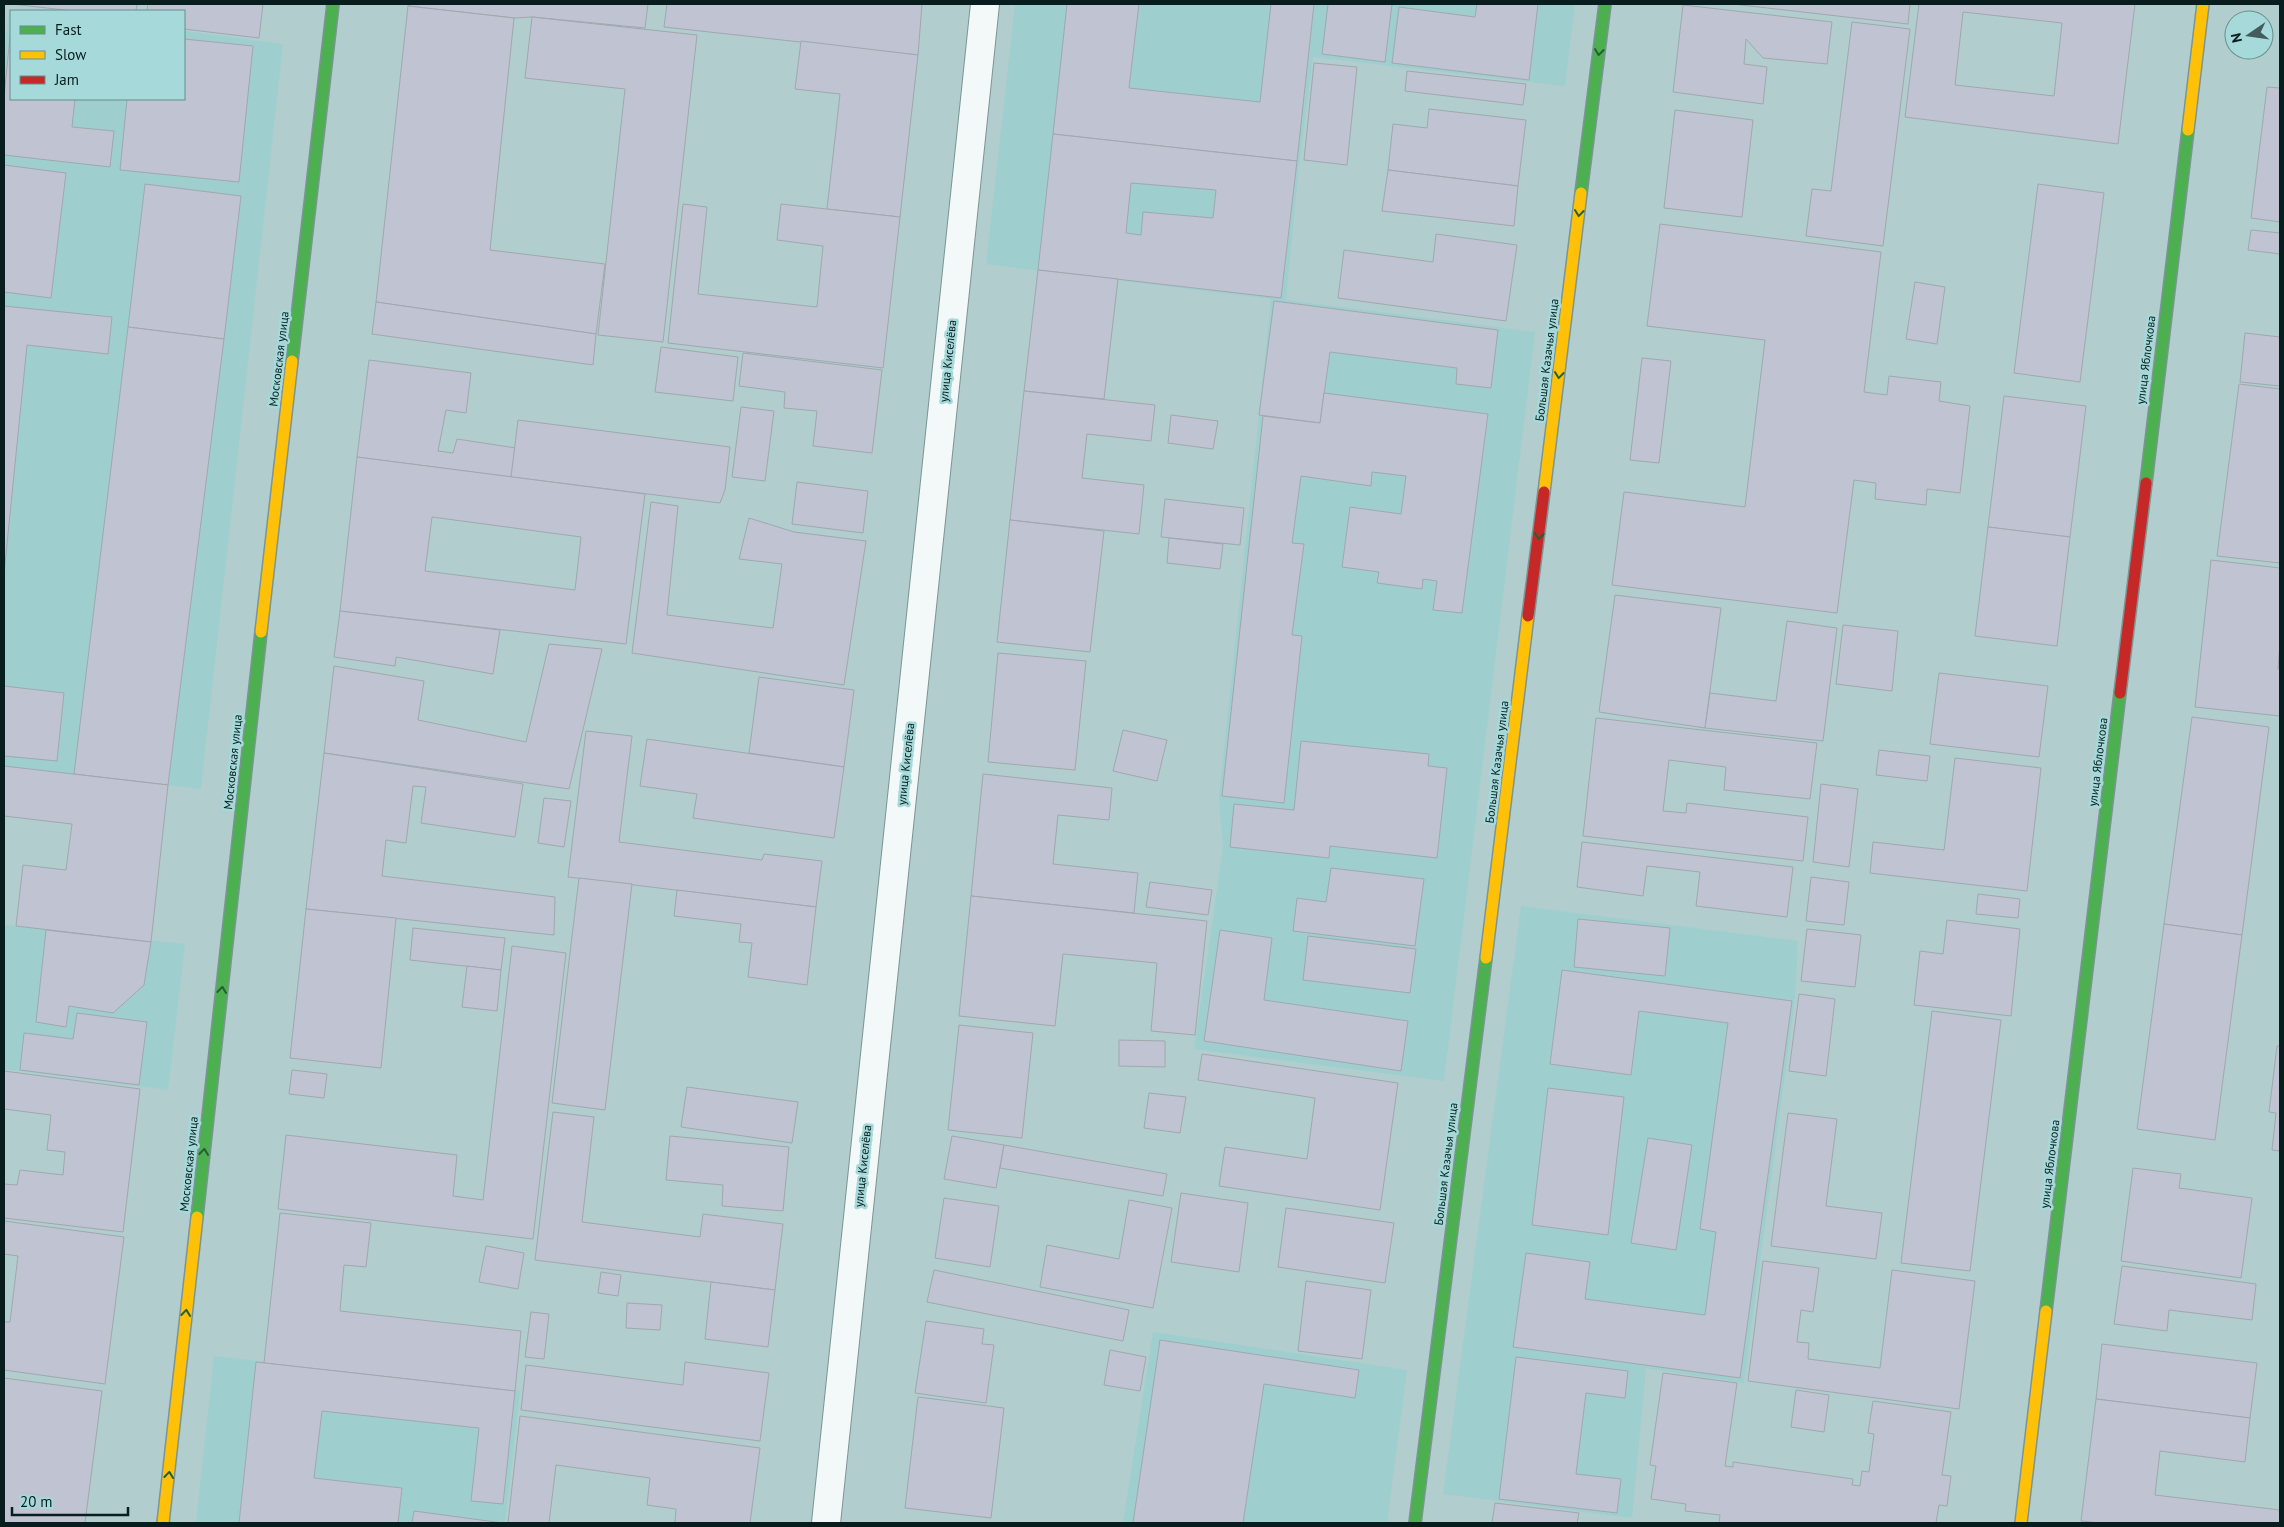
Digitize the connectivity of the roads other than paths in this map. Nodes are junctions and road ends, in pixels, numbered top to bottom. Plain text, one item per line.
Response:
1 (333, 4) edge
2 (985, 4) edge
3 (1605, 4) edge
4 (2203, 4) edge
5 (163, 1523) edge
6 (826, 1523) edge
7 (1415, 1523) edge
8 (2022, 1523) edge

5 -> 1 street, Московская улица
2 - 6 street, улица Киселёва
3 -> 7 street, Большая Казачья улица
4 - 8 street, улица Яблочкова

